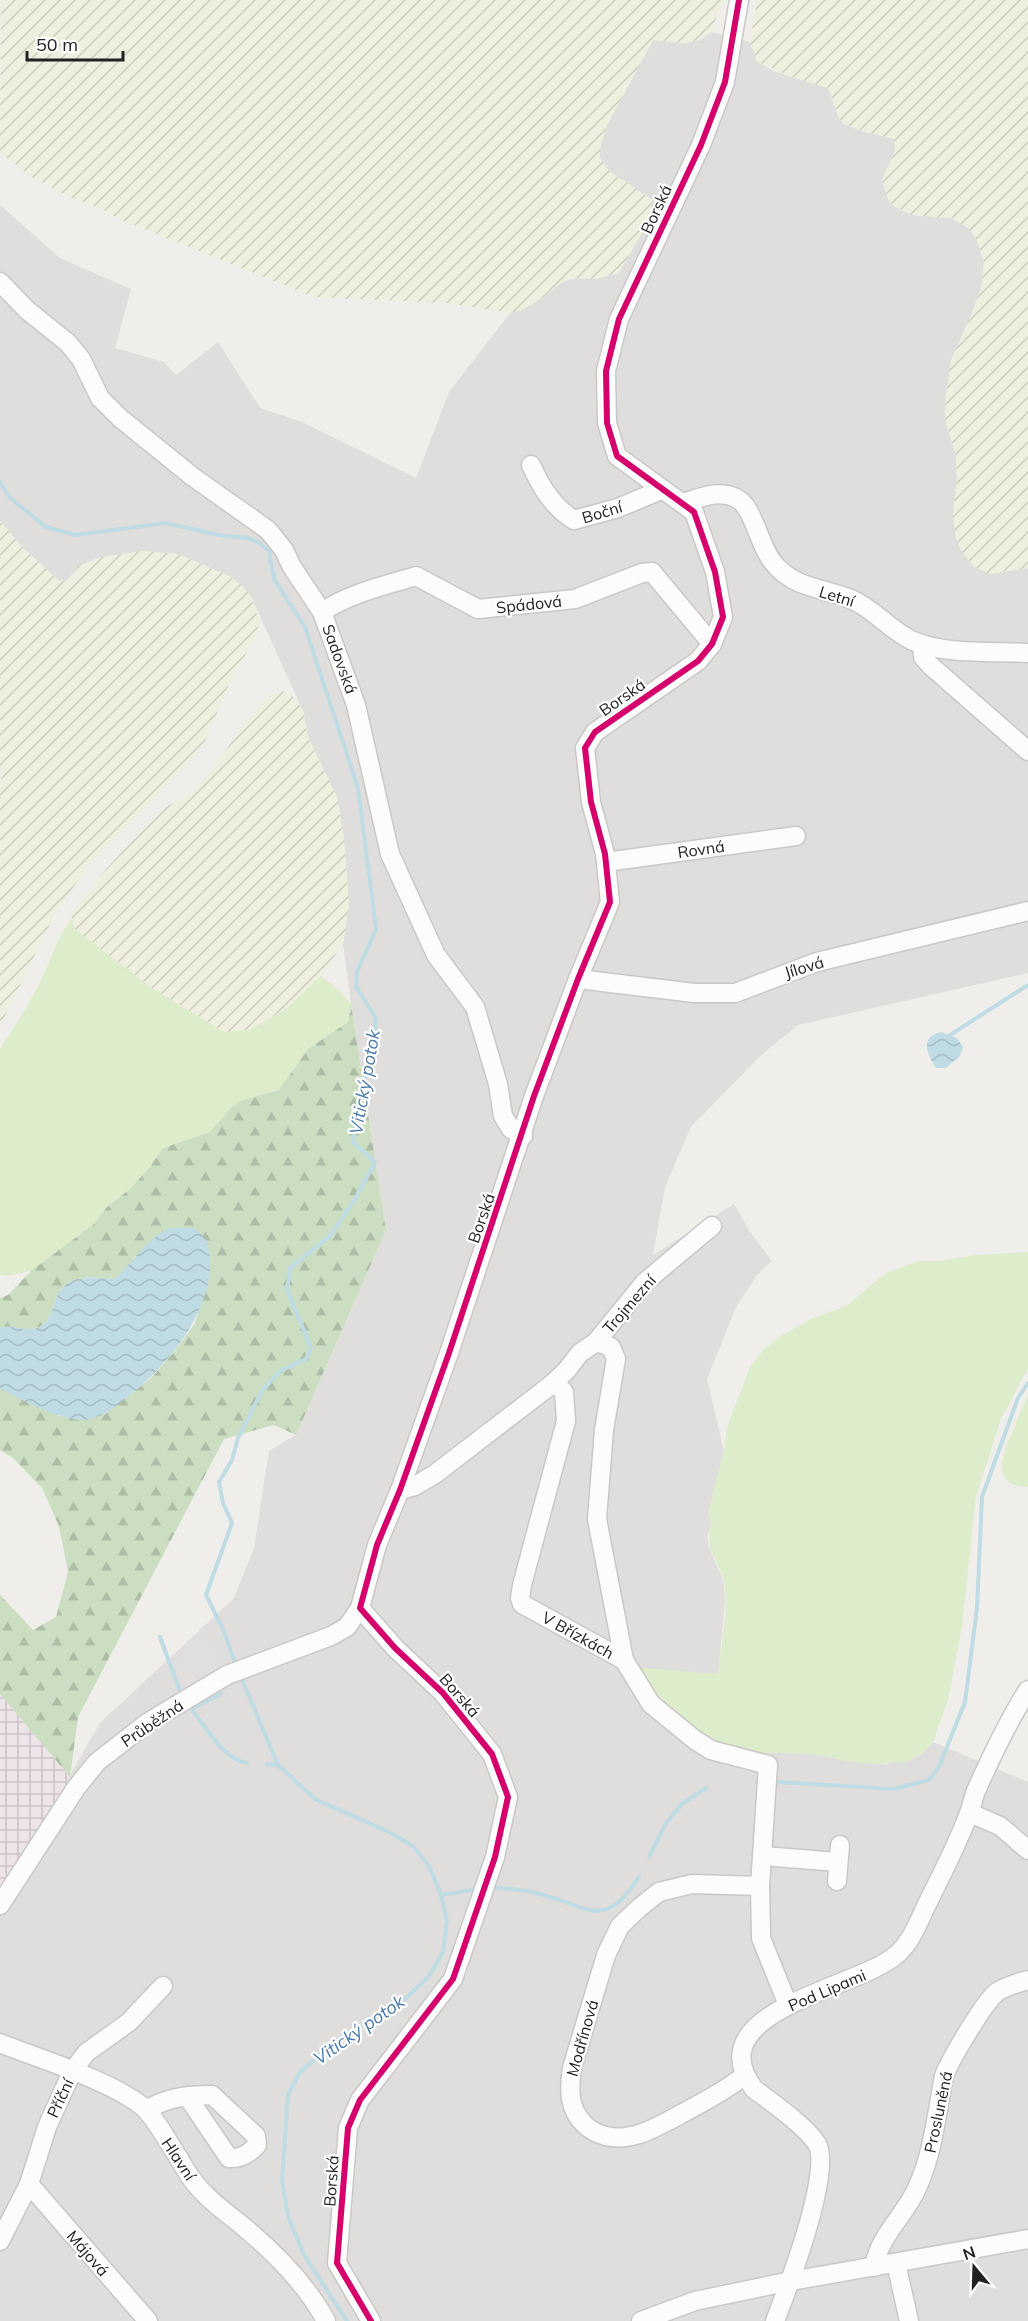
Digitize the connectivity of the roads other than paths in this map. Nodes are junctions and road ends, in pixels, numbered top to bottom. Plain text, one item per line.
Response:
1 (738, 0) edge
2 (0, 282) edge
3 (531, 465) dead end
4 (661, 490) junction
5 (683, 502) junction
6 (322, 612) junction
7 (712, 644) junction
8 (922, 645) junction
9 (1028, 653) edge
10 (1028, 751) edge
11 (796, 836) dead end
12 (606, 862) junction
13 (1028, 911) edge
14 (578, 979) junction
15 (523, 1136) junction
16 (712, 1226) dead end
17 (596, 1342) junction
18 (551, 1385) junction
19 (400, 1490) junction
20 (360, 1608) junction
21 (624, 1660) junction
22 (1028, 1690) edge
23 (970, 1813) junction
24 (1028, 1850) edge
25 (763, 1856) junction
26 (837, 1881) dead end
27 (760, 1886) junction
28 (0, 1905) edge
29 (1028, 1980) edge
30 (163, 1986) dead end
31 (788, 2005) junction
32 (0, 2043) edge
33 (72, 2072) junction
34 (745, 2075) junction
35 (187, 2096) junction
36 (147, 2110) junction
37 (29, 2184) junction
38 (1028, 2239) edge
39 (0, 2241) edge
40 (896, 2263) junction
41 (874, 2267) junction
42 (790, 2281) junction
43 (148, 2321) edge
44 (326, 2321) edge
45 (371, 2321) edge
46 (641, 2321) edge
47 (775, 2321) edge
48 (909, 2321) edge

1 - 4 street, Borská
2 - 6 street, Sadovská
3 - 4 street, Boční
4 - 5 street, Borská
5 - 7 street, Borská
5 - 8 street, Letní
6 - 7 street, Spádová
6 - 15 street, Sadovská
7 - 12 street, Borská
8 - 9 street, Letní
8 - 10 street
11 - 12 street, Rovná
12 - 14 street, Borská
13 - 14 street, Jílová
14 - 15 street, Borská
15 - 19 street, Borská
16 - 17 street, Trojmezní
17 - 18 street, Trojmezní
17 - 21 street
18 - 19 street
18 - 21 street, V Břízkách
19 - 20 street, Borská
20 - 28 street, Průběžná
20 - 45 street, Borská
21 - 25 street, V Břízkách
22 - 23 street, Pod Lipami
23 - 24 street
23 - 31 street, Pod Lipami
25 - 26 street
25 - 27 street, V Břízkách
27 - 31 street, V Břízkách
27 - 34 street, Modřínová
29 - 41 street, Prosluněná
30 - 33 street, Příční
31 - 34 street, Pod Lipami
32 - 33 street, Hlavní
33 - 36 street, Hlavní
33 - 37 street, Příční
34 - 42 street
35 - 35 street
35 - 36 street
36 - 44 street, Hlavní
37 - 39 street, Příční
37 - 43 street, Májová
38 - 40 street
40 - 41 street
40 - 48 street
41 - 42 street
42 - 46 street
42 - 47 street

